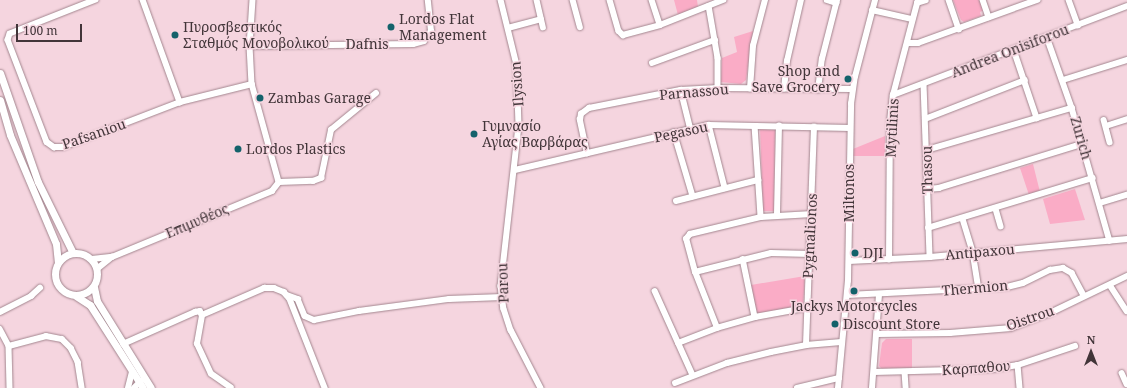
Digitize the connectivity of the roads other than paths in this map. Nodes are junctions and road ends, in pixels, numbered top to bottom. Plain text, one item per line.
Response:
1 (96, 0) edge
2 (143, 0) edge
3 (253, 0) edge
4 (428, 0) edge
5 (501, 0) edge
6 (538, 0) edge
7 (573, 0) edge
8 (610, 0) edge
9 (652, 0) edge
10 (723, 0) edge
11 (765, 0) edge
12 (801, 0) edge
13 (827, 0) edge
14 (875, 0) edge
15 (926, 0) edge
16 (949, 0) edge
17 (983, 0) edge
18 (1037, 0) edge
19 (1069, 0) edge
20 (837, 1) edge
21 (917, 1) edge
22 (710, 6) junction
23 (1127, 6) edge
24 (872, 10) junction
25 (990, 17) junction
26 (541, 19) junction
27 (912, 19) junction
28 (1078, 25) junction
29 (660, 26) junction
30 (543, 27) dead end
31 (580, 27) dead end
32 (508, 28) junction
33 (959, 29) junction
34 (1047, 37) junction
35 (715, 40) junction
36 (907, 43) junction
37 (250, 46) junction
38 (1014, 50) junction
39 (1127, 60) edge
40 (652, 63) dead end
41 (0, 73) edge
42 (1025, 80) junction
43 (1063, 80) junction
44 (252, 84) junction
45 (924, 84) junction
46 (718, 88) junction
47 (750, 89) junction
48 (784, 89) junction
49 (852, 89) junction
50 (681, 90) junction
51 (818, 90) junction
52 (376, 93) dead end
53 (893, 95) junction
54 (0, 100) edge
55 (180, 102) junction
56 (1072, 108) junction
57 (1037, 118) junction
58 (925, 119) junction
59 (1127, 119) edge
60 (1104, 120) dead end
61 (709, 125) junction
62 (755, 126) junction
63 (779, 126) junction
64 (1106, 126) junction
65 (690, 127) junction
66 (814, 127) junction
67 (850, 128) junction
68 (674, 132) junction
69 (1110, 142) dead end
70 (1082, 144) junction
71 (927, 150) junction
72 (587, 154) junction
73 (515, 170) junction
74 (1092, 178) junction
75 (758, 180) junction
76 (279, 182) junction
77 (725, 188) junction
78 (927, 190) junction
79 (693, 196) junction
80 (1127, 196) edge
81 (676, 201) dead end
82 (1100, 203) junction
83 (996, 208) junction
84 (777, 214) junction
85 (812, 214) junction
86 (761, 217) junction
87 (963, 219) junction
88 (1001, 226) dead end
89 (928, 228) junction
90 (1127, 239) edge
91 (1110, 241) junction
92 (973, 252) junction
93 (73, 253) junction
94 (811, 254) junction
95 (112, 257) junction
96 (930, 257) junction
97 (92, 259) junction
98 (742, 259) junction
99 (889, 260) junction
100 (849, 261) junction
101 (58, 262) junction
102 (97, 269) junction
103 (695, 272) junction
104 (1127, 276) edge
105 (1110, 286) junction
106 (94, 287) junction
107 (40, 288) dead end
108 (979, 289) junction
109 (655, 291) dead end
110 (287, 295) junction
111 (847, 295) junction
112 (879, 295) junction
113 (76, 296) junction
114 (1084, 296) junction
115 (502, 297) junction
116 (805, 308) junction
117 (1127, 311) edge
118 (0, 312) edge
119 (202, 315) junction
120 (755, 317) junction
121 (717, 328) junction
122 (0, 329) edge
123 (878, 334) junction
124 (841, 342) junction
125 (123, 344) junction
126 (678, 344) junction
127 (806, 345) junction
128 (9, 346) junction
129 (1075, 346) dead end
130 (1018, 365) junction
131 (134, 369) junction
132 (874, 372) junction
133 (905, 372) junction
134 (1122, 373) dead end
135 (693, 375) junction
136 (838, 378) junction
137 (676, 383) dead end
138 (1127, 384) edge
139 (139, 386) edge
140 (806, 387) edge
141 (10, 388) edge
142 (82, 388) edge
143 (128, 388) edge
144 (151, 388) edge
145 (231, 388) edge
146 (326, 388) edge
147 (541, 388) edge
148 (797, 388) edge
149 (838, 388) edge
150 (872, 388) edge
151 (906, 388) edge
152 (1020, 388) edge

1 - 55 street, Pafsaniou
2 - 55 street
3 - 37 street
4 - 37 street, Dafnis
5 - 32 street, Ilysion
6 - 26 street
7 - 31 street
8 - 29 street
9 - 29 street
10 - 22 street
11 - 47 street
12 - 48 street
13 - 20 street
14 - 24 street, Miltonos
15 - 21 street
16 - 33 street
17 - 25 street
18 - 25 street
19 - 28 street
20 - 51 street
21 - 27 street, Mytilinis
22 - 29 street
22 - 35 street
23 - 28 street, Andrea Onisiforou
24 - 27 street
24 - 49 street, Miltonos
25 - 33 street
26 - 30 street
26 - 32 street
27 - 36 street, Mytilinis
28 - 34 street, Andrea Onisiforou
32 - 73 street, Ilysion
33 - 36 street
34 - 38 street, Andrea Onisiforou
34 - 43 street, Zurich
35 - 40 street
35 - 46 street
36 - 53 street, Mytilinis
37 - 44 street
38 - 42 street
38 - 45 street, Andrea Onisiforou
39 - 43 street
41 - 93 main road
42 - 57 street
42 - 58 street
43 - 56 street, Zurich
44 - 55 street, Pafsaniou
44 - 76 street
45 - 53 street, Andrea Onisiforou
45 - 58 street, Thasou
46 - 47 street, Parnassou
46 - 50 street, Parnassou
47 - 48 street, Parnassou
48 - 51 street, Parnassou
49 - 51 street, Parnassou
49 - 67 street, Miltonos
50 - 65 street
50 - 72 street, Parnassou
52 - 76 street
53 - 99 street, Mytilinis
54 - 101 main road
56 - 57 street
56 - 70 street, Zurich
57 - 71 street
58 - 71 street, Thasou
59 - 64 street
60 - 64 street
61 - 62 street, Pegasou
61 - 65 street, Pegasou
61 - 77 street
62 - 63 street, Pegasou
62 - 75 street
63 - 66 street, Pegasou
63 - 84 street
64 - 69 street
65 - 68 street, Pegasou
66 - 67 street, Pegasou
66 - 85 street, Pygmalionos
67 - 100 street, Miltonos
68 - 72 street, Pegasou
68 - 79 street
70 - 74 street, Zurich
70 - 78 street
71 - 78 street, Thasou
72 - 73 street, Pegasou
73 - 115 street, Parou
74 - 82 street, Zurich
74 - 83 street
75 - 77 street
75 - 86 street
76 - 95 street, Επιμυθέος
77 - 79 street
78 - 89 street, Thasou
79 - 81 street
80 - 82 street
82 - 91 street, Zurich
83 - 87 street
83 - 88 street
84 - 85 street
84 - 86 street
85 - 94 street, Pygmalionos
86 - 103 street
87 - 89 street
87 - 92 street
89 - 96 street, Thasou
90 - 91 street, Antipaxou
91 - 92 street, Antipaxou
92 - 96 street, Antipaxou
92 - 108 street
93 - 97 main road
93 - 101 main road
94 - 98 street
94 - 116 street, Pygmalionos
95 - 97 street
95 - 102 street
96 - 99 street, Antipaxou
97 - 102 main road
98 - 103 street
98 - 120 street
99 - 100 street, Antipaxou
100 - 111 street, Miltonos
101 - 113 main road
102 - 106 main road
103 - 121 street
104 - 105 street, Oistrou
105 - 114 street, Oistrou
105 - 117 street
106 - 113 main road
106 - 125 main road
107 - 118 street
108 - 112 street, Thermion
108 - 114 street, Thermion
109 - 126 street
110 - 115 street
110 - 119 street
110 - 146 street
111 - 112 street, Thermion
111 - 124 street, Miltonos
112 - 123 street
113 - 131 main road
114 - 123 street, Oistrou
115 - 147 street, Parou
116 - 120 street
116 - 127 street, Pygmalionos
119 - 125 street
119 - 145 street
120 - 121 street
121 - 126 street
122 - 128 street
123 - 132 street
124 - 127 street
124 - 136 street, Miltonos
125 - 131 main road
126 - 135 street
127 - 135 street
128 - 141 street
128 - 142 street
129 - 130 street, Καρπαθου
130 - 133 street, Καρπαθου
130 - 152 street
131 - 139 main road
131 - 143 street
131 - 144 main road
132 - 133 street, Καρπαθου
132 - 150 street
133 - 151 street
134 - 138 street
135 - 137 street
136 - 140 street
136 - 149 street, Miltonos
140 - 148 street

